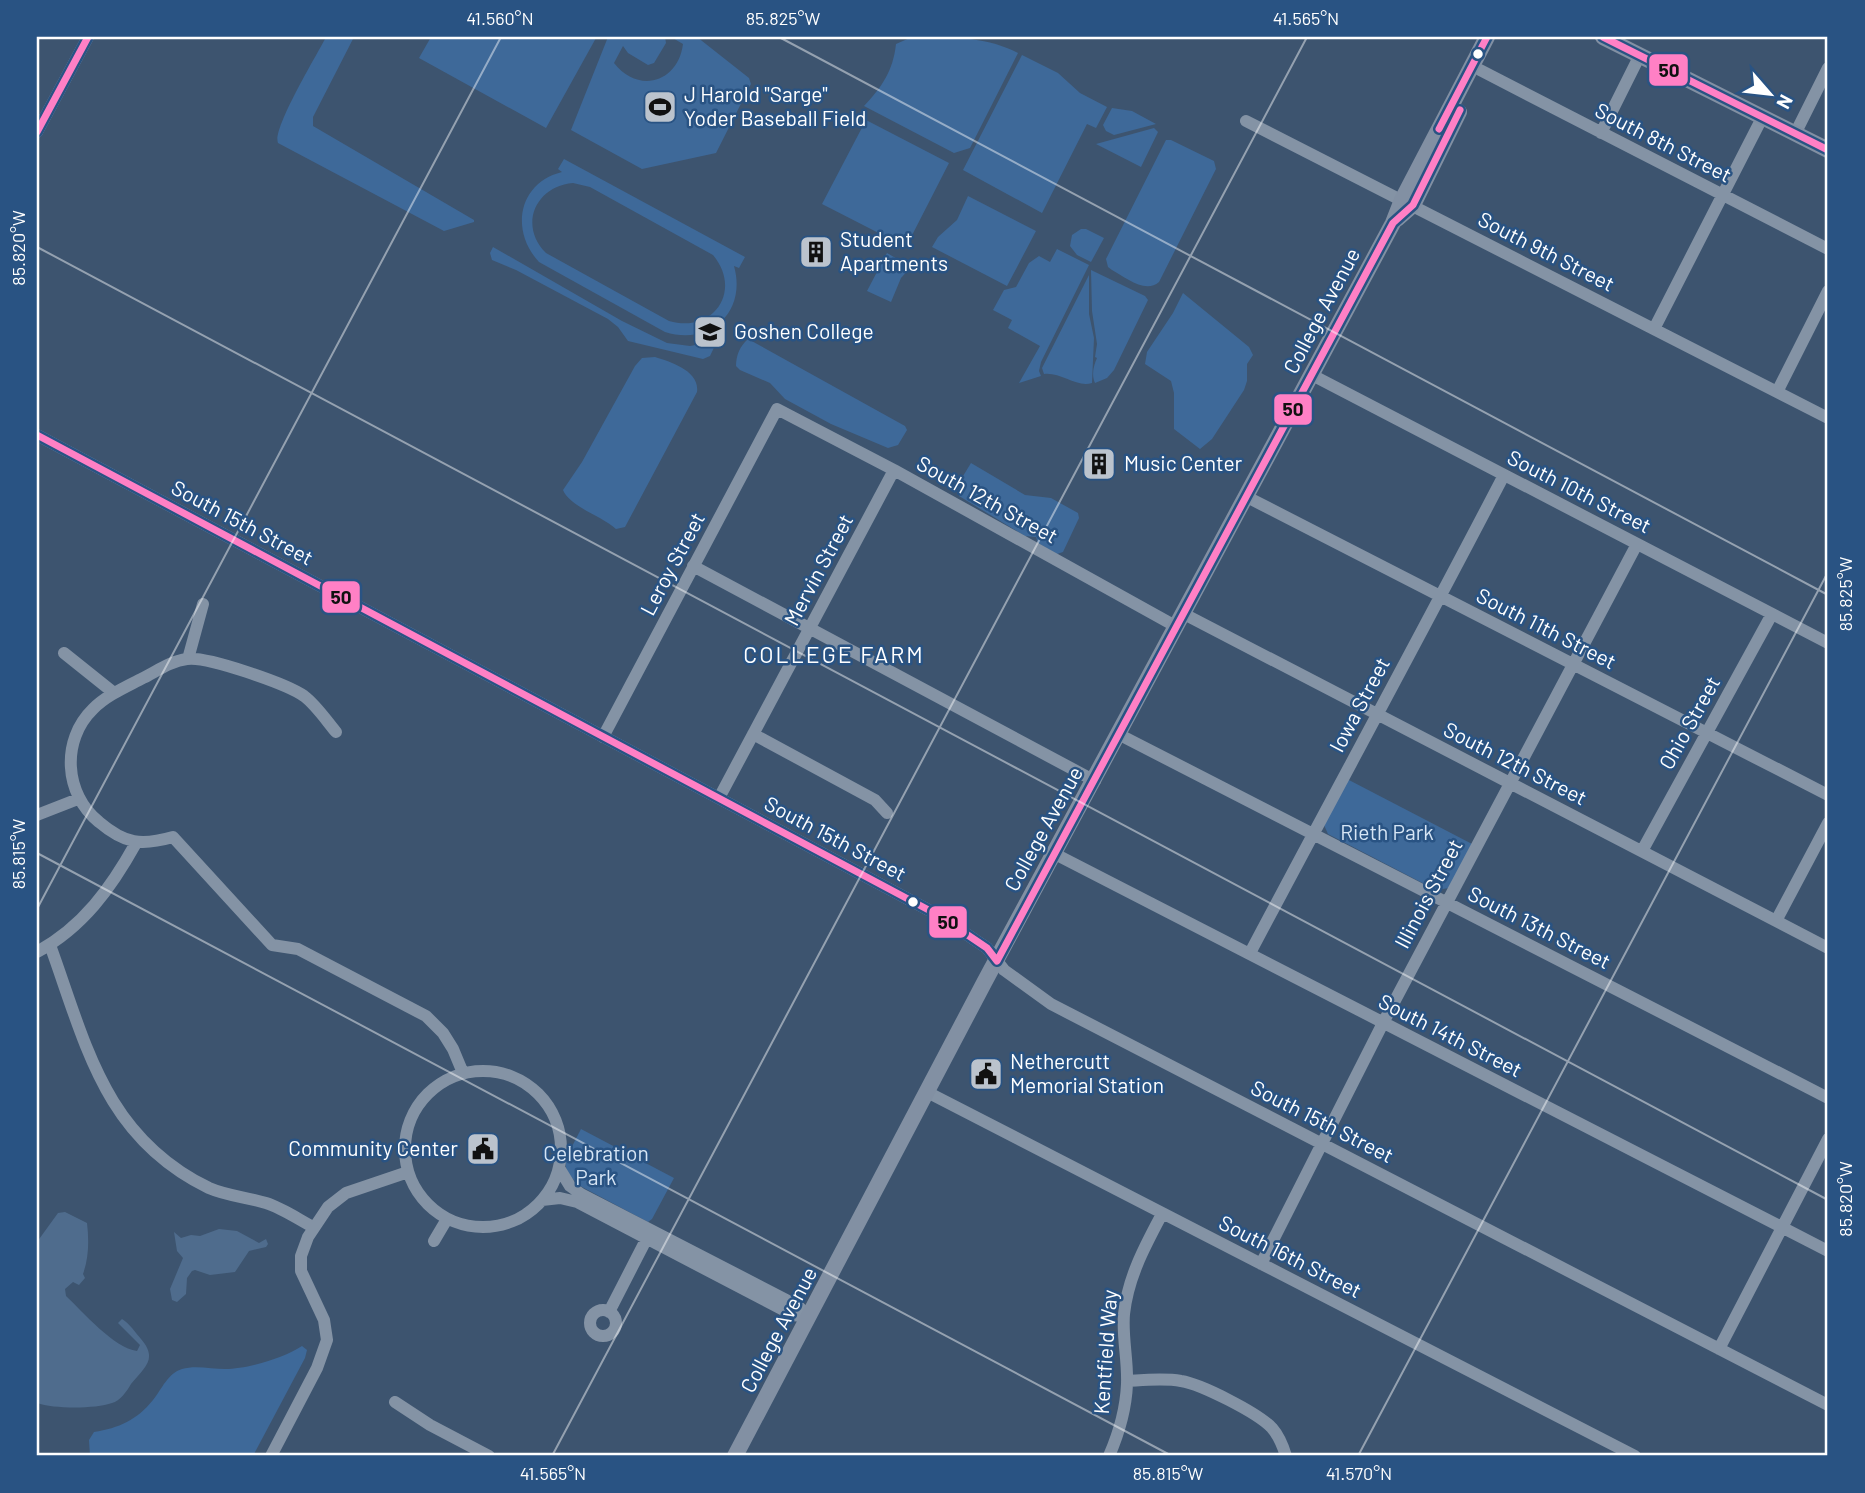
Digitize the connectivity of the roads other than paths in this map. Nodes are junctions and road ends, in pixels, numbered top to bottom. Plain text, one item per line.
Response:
1 (88, 37) edge
2 (1487, 37) edge
3 (1498, 37) edge
4 (1603, 37) edge
5 (1640, 55) junction
6 (1828, 68) edge
7 (1480, 71) junction
8 (1762, 118) junction
9 (1246, 121) dead end
10 (37, 132) edge
11 (1601, 133) junction
12 (1795, 134) junction
13 (1828, 150) edge
14 (1724, 195) junction
15 (1408, 203) junction
16 (1828, 249) edge
17 (1828, 291) edge
18 (1654, 329) junction
19 (1312, 375) junction
20 (1777, 392) junction
21 (777, 409) joint
22 (1828, 418) edge
23 (37, 435) edge
24 (894, 470) junction
25 (1504, 475) junction
26 (1247, 497) junction
27 (1637, 544) junction
28 (693, 566) junction
29 (1441, 597) junction
30 (203, 604) dead end
31 (1772, 614) junction
32 (1181, 620) junction
33 (810, 627) junction
34 (1828, 643) edge
35 (64, 653) dead end
36 (188, 659) junction
37 (1574, 664) junction
38 (114, 693) junction
39 (1376, 714) junction
40 (336, 732) dead end
41 (1706, 733) junction
42 (753, 734) junction
43 (1119, 735) junction
44 (603, 737) junction
45 (1095, 781) junction
46 (1510, 783) junction
47 (1828, 794) edge
48 (78, 799) junction
49 (719, 799) junction
50 (887, 813) dead end
51 (37, 815) edge
52 (1828, 823) edge
53 (1313, 834) junction
54 (136, 843) junction
55 (1642, 851) junction
56 (1055, 854) junction
57 (1446, 903) junction
58 (1776, 921) junction
59 (50, 945) junction
60 (1828, 948) edge
61 (37, 952) edge
62 (1250, 953) junction
63 (997, 961) junction
64 (1383, 1023) junction
65 (463, 1073) junction
66 (927, 1092) junction
67 (1828, 1098) edge
68 (1828, 1139) edge
69 (1322, 1144) junction
70 (559, 1168) junction
71 (408, 1172) junction
72 (542, 1200) junction
73 (1162, 1214) junction
74 (447, 1219) junction
75 (313, 1227) junction
76 (1782, 1227) junction
77 (649, 1234) junction
78 (434, 1241) dead end
79 (1828, 1251) edge
80 (1261, 1264) junction
81 (609, 1312) dead end
82 (809, 1317) junction
83 (1719, 1349) junction
84 (1127, 1381) junction
85 (395, 1402) dead end
86 (1828, 1405) edge
87 (271, 1456) edge
88 (489, 1456) edge
89 (735, 1456) edge
90 (1110, 1456) edge
91 (1286, 1456) edge
92 (1635, 1456) edge

1 - 10 street
2 - 15 main road, College Avenue
3 - 7 main road, College Avenue
4 - 5 main road
5 - 8 main road
5 - 11 street
6 - 12 street
7 - 11 street, South 8th Street
7 - 15 main road, College Avenue
8 - 12 main road
8 - 14 street
9 - 15 street, South 9th Street
11 - 14 street, South 8th Street
12 - 13 main road
14 - 16 street, South 8th Street
14 - 18 street
15 - 18 street, South 9th Street
15 - 19 main road, College Avenue
17 - 20 street
18 - 20 street, South 9th Street
19 - 25 street, South 10th Street
19 - 26 main road, College Avenue
20 - 22 street, South 9th Street
21 - 24 street, South 12th Street
21 - 28 street, Leroy Street
23 - 44 street, South 15th Street
24 - 32 street, South 12th Street
24 - 33 street, Mervin Street
25 - 27 street, South 10th Street
25 - 29 street, Iowa Street
26 - 29 street, South 11th Street
26 - 32 main road, College Avenue
27 - 31 street, South 10th Street
27 - 37 street, Illinois Street
28 - 33 street
28 - 44 street, Leroy Street
29 - 37 street, South 11th Street
29 - 39 street, Iowa Street
30 - 36 street
31 - 34 street, South 10th Street
31 - 41 street, Ohio Street
32 - 39 street, South 12th Street
32 - 43 main road, College Avenue
33 - 42 street, Mervin Street
33 - 45 street
35 - 38 street
36 - 38 street
36 - 40 street
37 - 41 street, South 11th Street
37 - 46 street, Illinois Street
38 - 48 street
39 - 46 street, South 12th Street
39 - 53 street, Iowa Street
41 - 47 street, South 11th Street
41 - 55 street, Ohio Street
42 - 49 street, Mervin Street
42 - 50 street
43 - 45 main road, College Avenue
43 - 53 street, South 13th Street
44 - 49 street, South 15th Street
45 - 56 main road, College Avenue
46 - 55 street, South 12th Street
46 - 57 street, Illinois Street
48 - 51 street
48 - 54 street
49 - 63 street, South 15th Street
52 - 58 street
53 - 57 street, South 13th Street
53 - 62 street, Iowa Street
54 - 59 street
54 - 65 street
55 - 58 street, South 12th Street
56 - 62 street, South 14th Street
56 - 63 main road, College Avenue
57 - 64 street, Illinois Street
57 - 67 street, South 13th Street
58 - 60 street, South 12th Street
59 - 61 street
59 - 75 street
62 - 64 street, South 14th Street
63 - 66 main road, College Avenue
63 - 69 street, South 15th Street
64 - 69 street, Illinois Street
64 - 76 street, South 14th Street
65 - 70 street
65 - 71 street
66 - 73 street, South 16th Street
66 - 82 main road, College Avenue
68 - 76 street
69 - 80 street, Illinois Street
69 - 83 street, South 15th Street
70 - 72 street
70 - 77 street
71 - 74 street
71 - 75 street
72 - 74 street
72 - 77 street
73 - 80 street, South 16th Street
73 - 84 street, Kentfield Way
74 - 78 street
75 - 87 street
76 - 79 street, South 14th Street
76 - 83 street
77 - 81 street
77 - 82 street
80 - 92 street, South 16th Street
82 - 89 main road, College Avenue
83 - 86 street, South 15th Street
84 - 90 street, Kentfield Way
84 - 91 street
85 - 88 street

